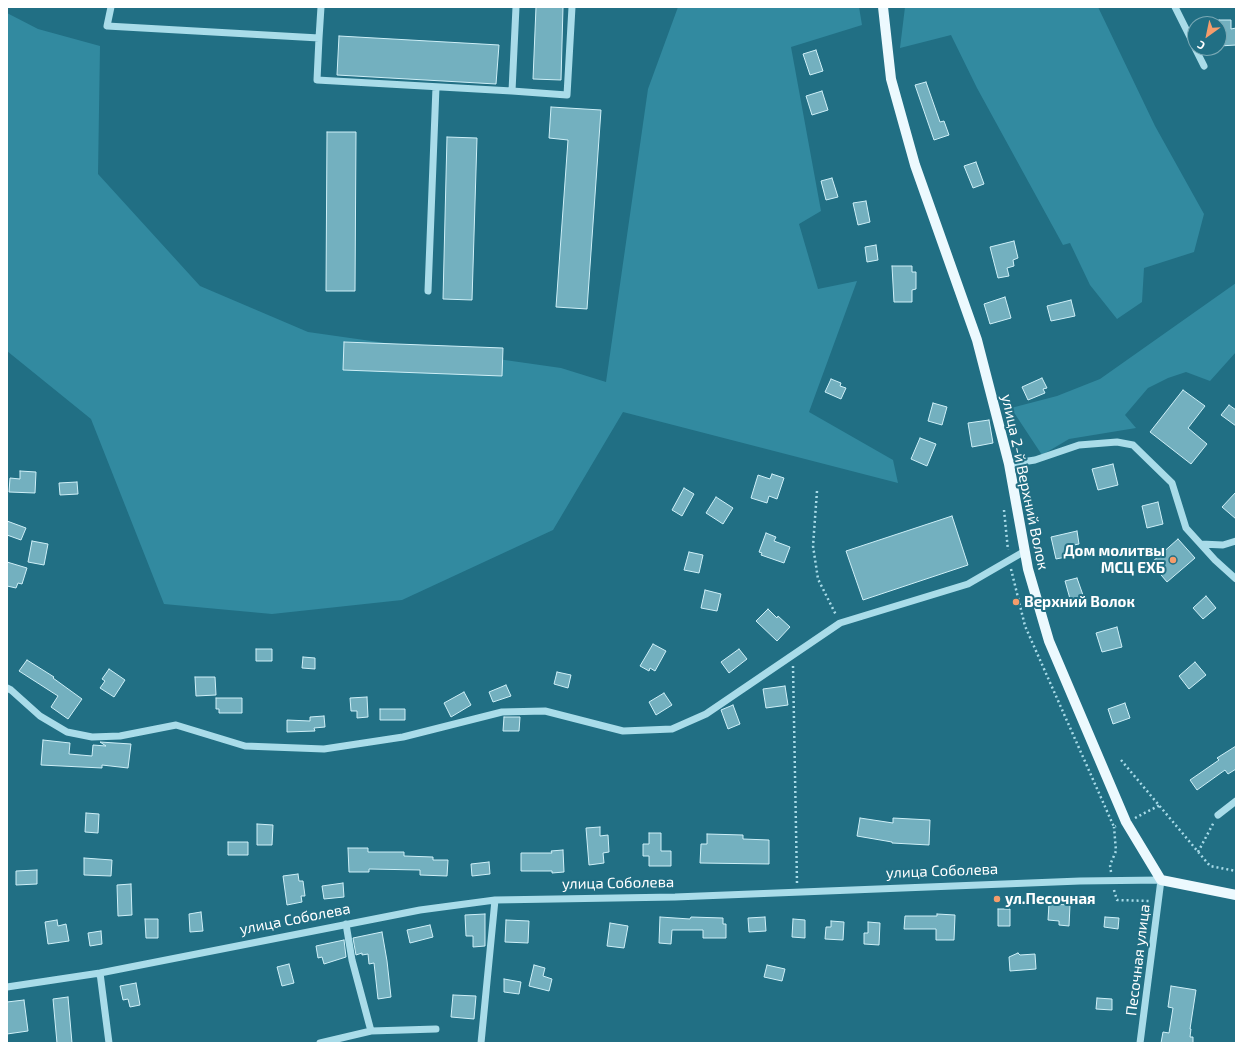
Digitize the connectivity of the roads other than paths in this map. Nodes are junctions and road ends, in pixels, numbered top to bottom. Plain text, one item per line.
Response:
1 (111, 7) edge
2 (321, 7) edge
3 (516, 7) edge
4 (572, 7) edge
5 (883, 7) edge
6 (1175, 7) edge
7 (1187, 32) edge
8 (319, 38) junction
9 (1199, 56) edge
10 (1204, 66) dead end
11 (436, 87) junction
12 (512, 92) junction
13 (428, 291) dead end
14 (1009, 464) junction
15 (1236, 541) edge
16 (1201, 544) junction
17 (1025, 551) junction
18 (1236, 579) edge
19 (7, 688) edge
20 (1236, 801) edge
21 (1218, 815) road end
22 (1161, 880) junction
23 (1236, 895) edge
24 (495, 900) junction
25 (346, 924) junction
26 (100, 973) junction
27 (7, 987) edge
28 (436, 1029) dead end
29 (371, 1031) junction
30 (108, 1043) edge
31 (320, 1043) edge
32 (481, 1043) edge
33 (1140, 1043) edge

1 - 8 street
2 - 8 street
3 - 12 street
4 - 12 street
5 - 14 main road, улица 2-й Верхний Волок
6 - 7 street
8 - 11 street
9 - 10 street
11 - 12 street
11 - 13 street
14 - 16 street
14 - 17 main road, улица 2-й Верхний Волок
15 - 16 street
16 - 18 street
17 - 19 street
17 - 22 main road, улица 2-й Верхний Волок
20 - 21 street
22 - 23 main road, улица Соболева
22 - 24 street, улица Соболева
22 - 33 street, Песочная улица
24 - 25 street, улица Соболева
24 - 32 street
25 - 26 street, улица Соболева
25 - 29 street
26 - 27 street, улица Соболева
26 - 30 street
28 - 29 street
29 - 31 street

